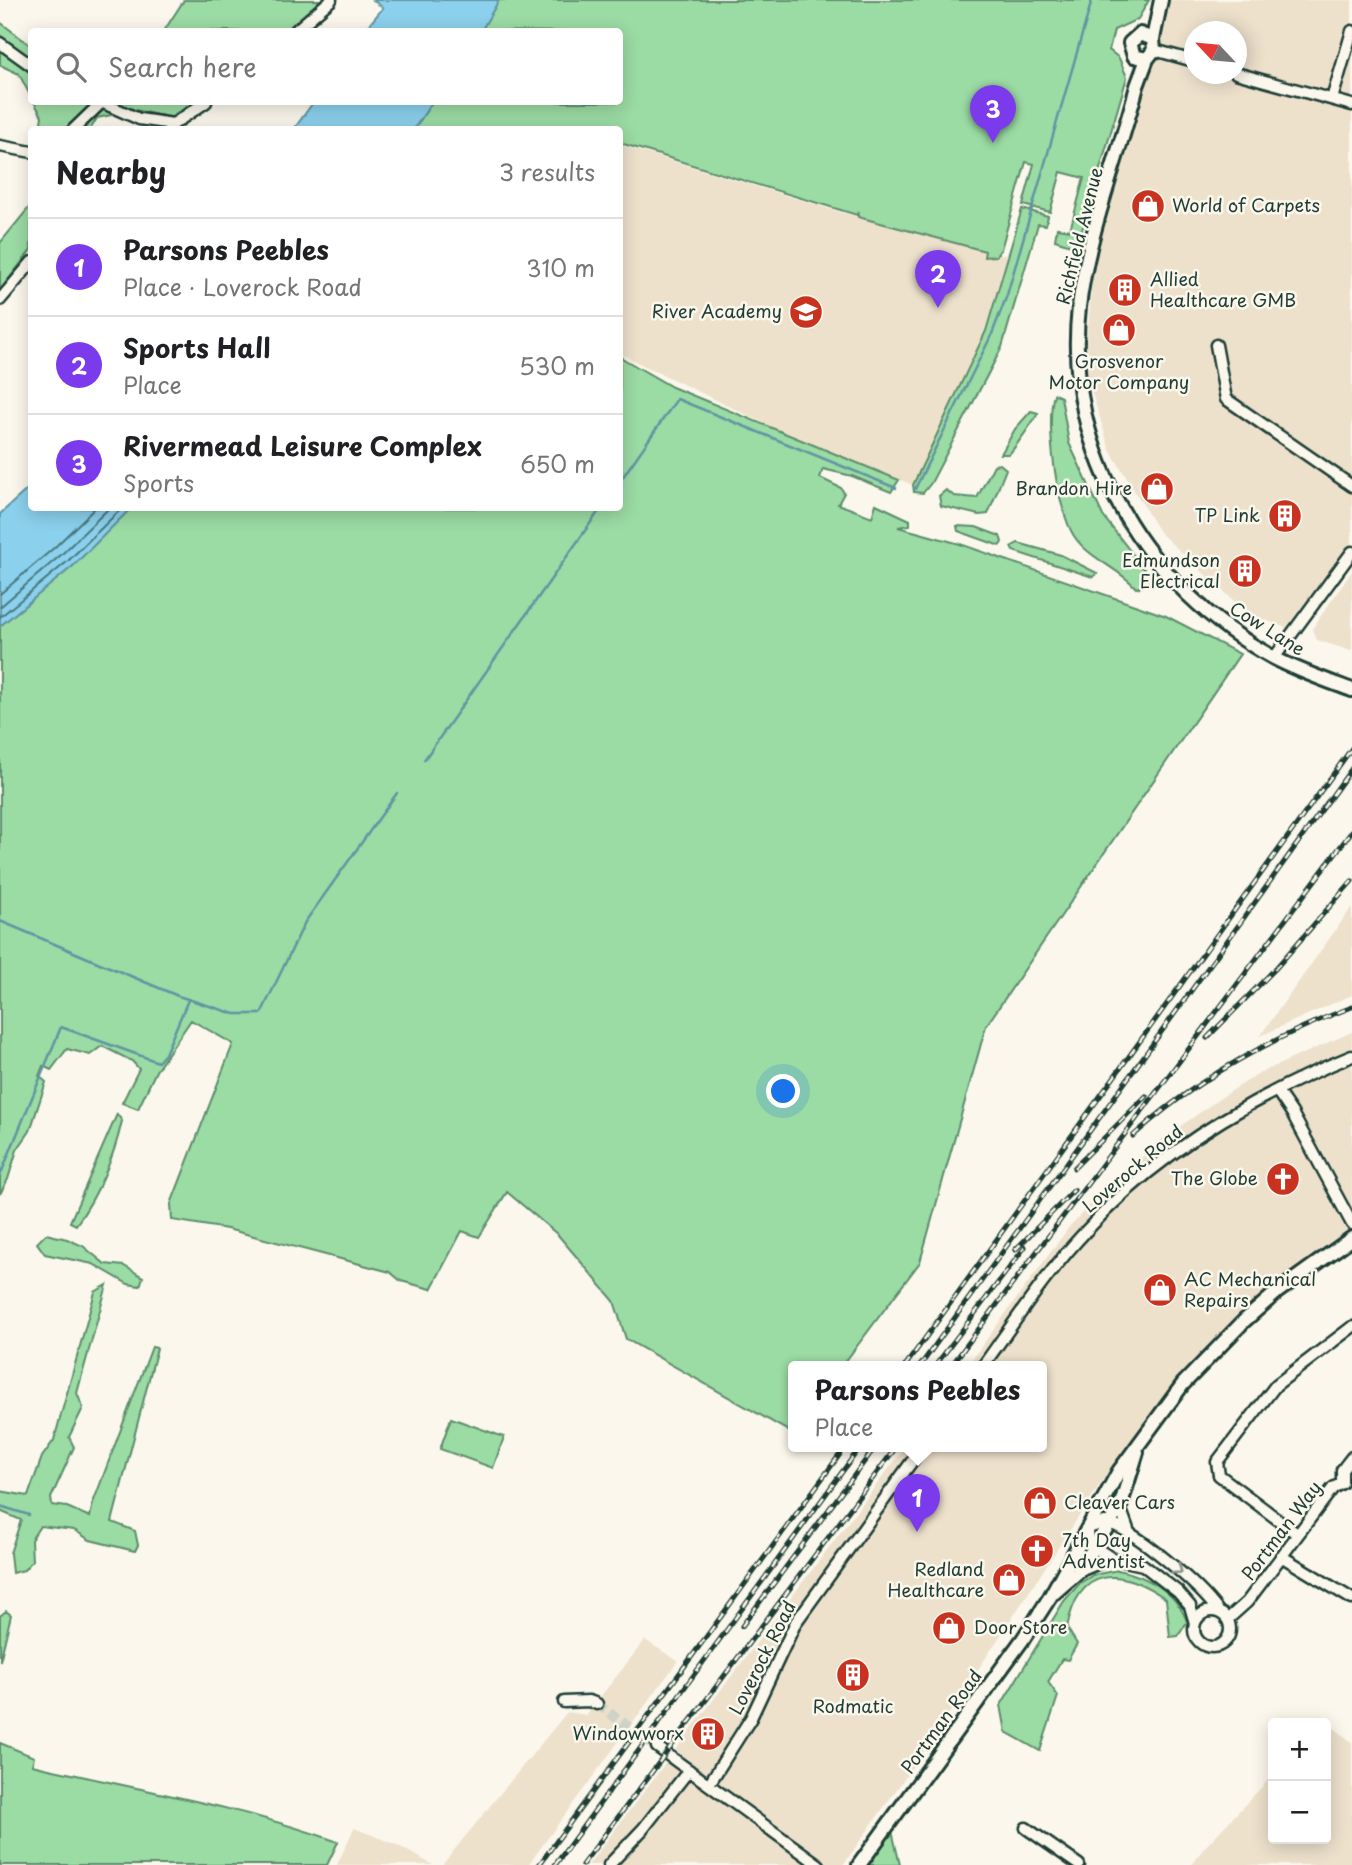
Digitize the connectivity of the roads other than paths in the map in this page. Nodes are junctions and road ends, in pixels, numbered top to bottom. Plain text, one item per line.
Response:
1 (331, 0) edge
2 (1159, 5) edge
3 (299, 28) edge
4 (1352, 31) edge
5 (1140, 34) junction
6 (0, 43) edge
7 (1147, 51) junction
8 (1184, 59) edge
9 (28, 63) edge
10 (1247, 76) edge
11 (1332, 99) junction
12 (99, 105) edge
13 (107, 105) edge
14 (202, 105) edge
15 (1352, 105) edge
16 (141, 124) edge
17 (77, 126) edge
18 (160, 126) edge
19 (171, 126) edge
20 (0, 146) edge
21 (28, 151) edge
22 (28, 267) edge
23 (0, 300) edge
24 (1216, 345) dead end
25 (1352, 486) edge
26 (1352, 552) edge
27 (1174, 580) joint
28 (1274, 658) junction
29 (1352, 690) edge
30 (1352, 1056) edge
31 (1277, 1091) junction
32 (1352, 1224) edge
33 (1352, 1238) edge
34 (1352, 1327) edge
35 (987, 1361) edge
36 (1143, 1438) junction
37 (919, 1452) edge
38 (1352, 1457) edge
39 (1347, 1485) edge
40 (1121, 1507) junction
41 (1109, 1522) junction
42 (1086, 1529) junction
43 (1297, 1534) junction
44 (1131, 1535) junction
45 (1094, 1548) junction
46 (1281, 1556) junction
47 (1111, 1558) junction
48 (1079, 1571) junction
49 (1050, 1597) junction
50 (1352, 1599) edge
51 (1218, 1612) junction
52 (1227, 1619) junction
53 (1195, 1623) junction
54 (564, 1702) dead end
55 (597, 1704) tunnel mouth
56 (657, 1747) tunnel mouth
57 (690, 1770) junction
58 (709, 1784) junction
59 (1026, 1828) dead end
60 (609, 1865) edge
61 (819, 1865) edge
62 (859, 1865) edge
63 (1079, 1865) edge

1 - 3 street
2 - 5 street, Richfield Avenue
2 - 7 street, Richfield Avenue
4 - 11 street
5 - 7 street
5 - 7 street, Richfield Avenue
6 - 9 street
7 - 8 street
7 - 27 street, Richfield Avenue
10 - 11 street
11 - 15 street
12 - 17 street
13 - 16 street
14 - 19 street
16 - 18 street
20 - 21 street
22 - 23 street
24 - 25 street
26 - 28 street
27 - 28 street, Cow Lane
28 - 29 street, Cow Lane
30 - 31 street, Loverock Road
31 - 32 street
31 - 35 street, Loverock Road
33 - 36 street, Portman Road
34 - 43 street
36 - 40 street, Portman Road
36 - 42 street, Portman Road
37 - 58 street, Loverock Road
38 - 39 street, Portman Way
39 - 43 street, Portman Way
40 - 41 street, Portman Road
40 - 44 street
41 - 42 street
41 - 44 street
41 - 45 street, Portman Road
42 - 45 street
42 - 49 street, Portman Road
43 - 46 street, Portman Way
44 -> 51 street
45 - 47 street
45 - 48 street, Portman Road
46 - 50 street
46 - 52 street, Portman Way
47 - 48 street
47 - 53 street
48 - 49 street, Portman Road
49 - 62 street, Portman Road
51 - 52 street
51 - 53 street
52 - 53 street
54 - 55 street
56 - 57 street
57 - 58 street
57 - 60 street
58 - 61 street
59 - 63 street

